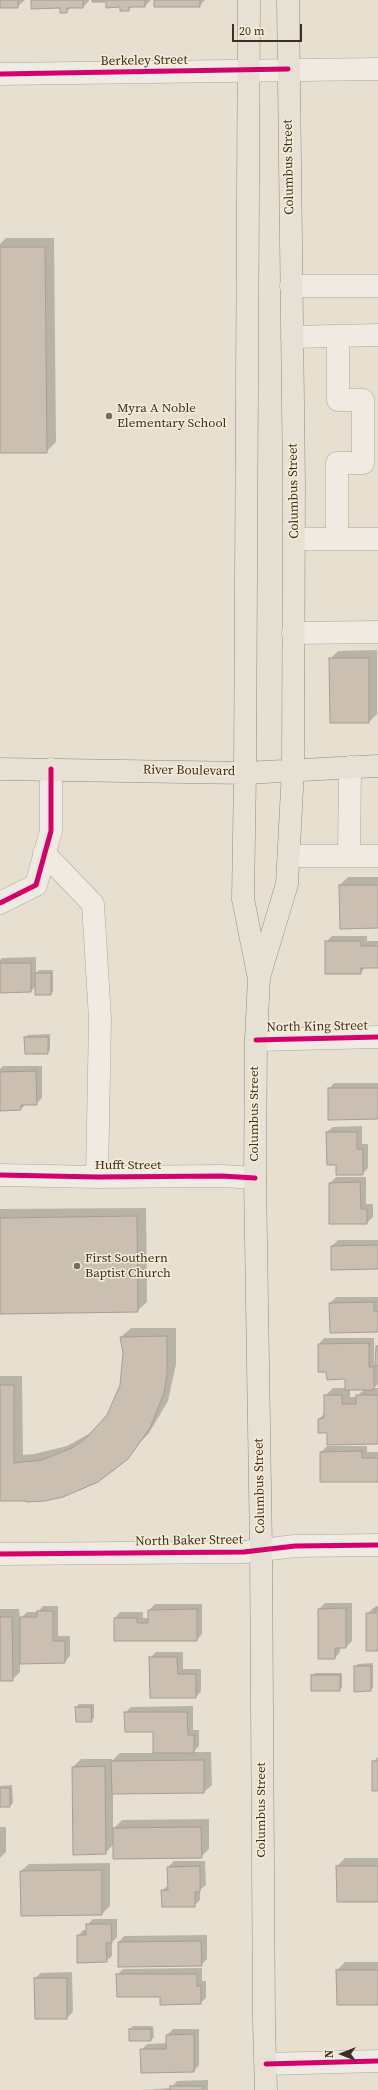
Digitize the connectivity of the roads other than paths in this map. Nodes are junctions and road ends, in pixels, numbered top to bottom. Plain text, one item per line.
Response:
1 (249, 0) edge
2 (288, 0) edge
3 (288, 69) junction
4 (378, 69) edge
5 (249, 70) junction
6 (0, 74) edge
7 (291, 286) junction
8 (378, 286) edge
9 (378, 335) edge
10 (338, 336) junction
11 (292, 337) junction
12 (295, 539) junction
13 (337, 539) junction
14 (378, 539) edge
15 (378, 632) edge
16 (293, 633) junction
17 (378, 766) edge
18 (350, 767) junction
19 (0, 769) edge
20 (51, 769) junction
21 (293, 770) junction
22 (245, 772) junction
23 (44, 853) junction
24 (289, 856) junction
25 (349, 856) junction
26 (378, 856) edge
27 (0, 903) edge
28 (259, 977) junction
29 (378, 1037) edge
30 (256, 1040) junction
31 (0, 1175) edge
32 (97, 1177) junction
33 (255, 1178) junction
34 (378, 1546) edge
35 (261, 1549) junction
36 (0, 1554) edge
37 (378, 2061) edge
38 (266, 2064) junction
39 (266, 2090) edge

1 - 5 main road, Columbus Street
2 - 3 main road, Columbus Street
3 - 4 street, Berkeley Street
3 - 5 street, Berkeley Street
3 - 7 main road, Columbus Street
5 - 6 street, Berkeley Street
5 - 22 main road, Columbus Street
7 - 8 street
7 - 11 main road, Columbus Street
9 - 10 street
10 - 11 street
10 - 13 street
11 - 12 main road, Columbus Street
12 - 13 street
12 - 16 main road, Columbus Street
13 - 14 street
15 - 16 street
16 - 21 main road, Columbus Street
17 - 18 main road, River Boulevard
18 - 21 main road, River Boulevard
18 - 25 street
19 - 20 main road, River Boulevard
20 - 22 main road, River Boulevard
20 - 23 street
21 - 22 main road, River Boulevard
21 - 24 main road, Columbus Street
22 - 28 main road, Columbus Street
23 - 27 street
23 - 32 street
24 - 25 street
24 - 28 main road, Columbus Street
25 - 26 street
28 - 30 main road, Columbus Street
29 - 30 street, North King Street
30 - 33 main road, Columbus Street
31 - 32 street, Hufft Street
32 - 33 street, Hufft Street
33 - 35 main road, Columbus Street
34 - 35 street, North Baker Street
35 - 36 street, North Baker Street
35 - 38 main road, Columbus Street
37 - 38 street
38 - 39 main road, Columbus Street

